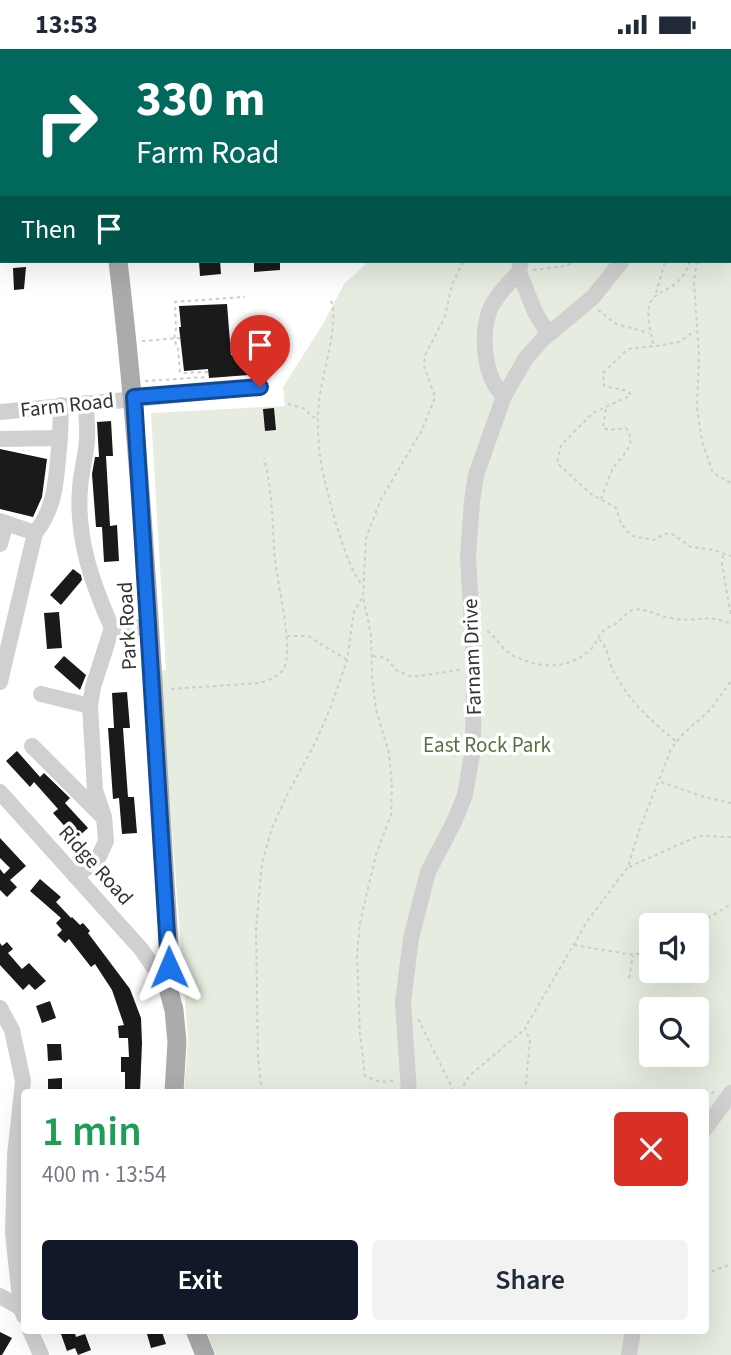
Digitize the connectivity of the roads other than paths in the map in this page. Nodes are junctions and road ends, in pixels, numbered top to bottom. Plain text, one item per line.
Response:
1 (118, 263) edge
2 (620, 263) edge
3 (520, 266) edge
4 (548, 334) junction
5 (260, 387) dead end
6 (138, 389) junction
7 (504, 396) junction
8 (86, 403) junction
9 (61, 405) junction
10 (0, 412) edge
11 (60, 438) junction
12 (0, 439) edge
13 (3, 522) edge
14 (35, 533) junction
15 (0, 544) edge
16 (7, 617) edge
17 (149, 627) junction
18 (112, 628) junction
19 (1, 672) edge
20 (41, 694) dead end
21 (90, 706) junction
22 (32, 746) dead end
23 (0, 792) edge
24 (104, 817) junction
25 (75, 876) junction
26 (168, 988) junction
27 (0, 1007) edge
28 (408, 1086) edge
29 (22, 1089) edge
30 (174, 1089) edge
31 (731, 1093) edge
32 (21, 1100) edge
33 (709, 1123) edge
34 (0, 1146) edge
35 (15, 1155) junction
36 (0, 1296) edge
37 (21, 1296) edge
38 (21, 1311) edge
39 (32, 1334) edge
40 (197, 1334) edge
41 (632, 1334) edge
42 (41, 1355) edge
43 (205, 1355) edge
44 (629, 1355) edge

1 - 6 main road, Park Road
2 - 4 street, Farnam Drive
3 - 4 street
3 - 7 street
4 - 7 street, Farnam Drive
5 - 6 street, Farm Road
6 - 8 street, Farm Road
6 - 17 main road, Park Road
7 - 28 street, Farnam Drive
8 - 9 street, Farm Road
8 - 18 street
9 - 10 street, Farm Road
9 - 11 street
11 - 12 street
11 - 14 street
13 - 14 street
13 - 15 street
14 - 16 street
16 - 19 street
17 - 18 street
17 - 26 main road, Park Road
18 - 21 street
20 - 21 street
21 - 24 street
22 - 24 street
23 - 25 street, Ridge Road
24 - 25 street
25 - 26 street, Ridge Road
26 - 30 main road, Ridge Road
27 - 29 street
31 - 33 street
32 - 35 street
34 - 35 street
35 - 37 street
36 - 38 street
39 - 42 street
40 - 43 main road
41 - 44 street

